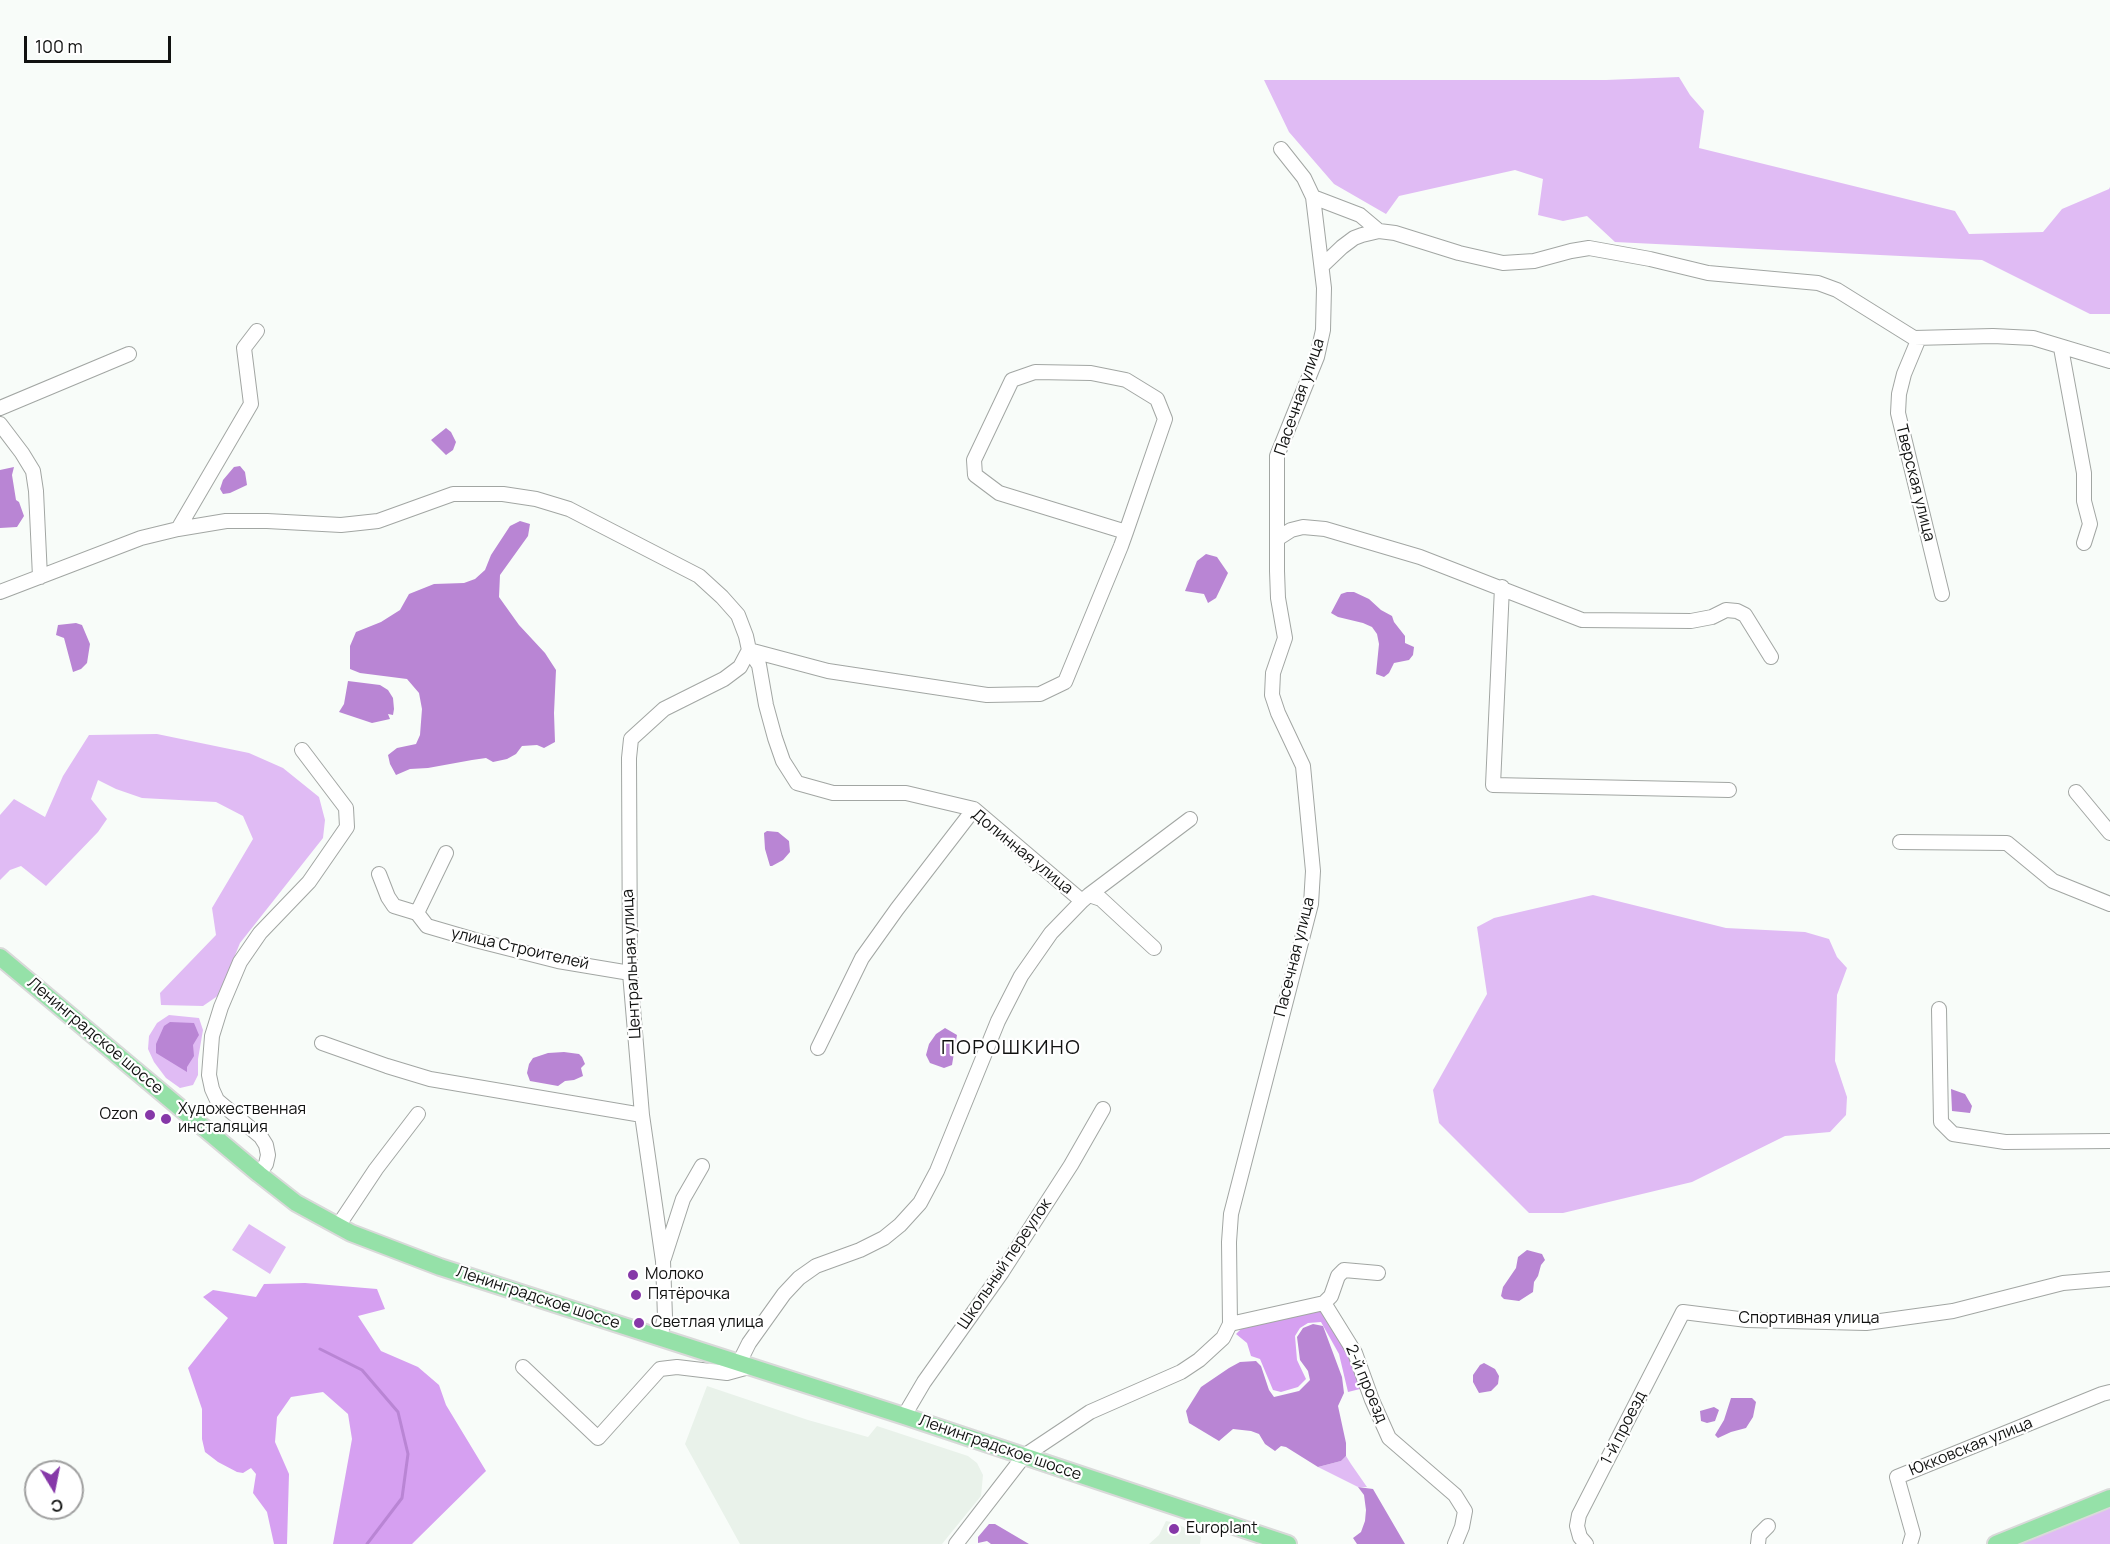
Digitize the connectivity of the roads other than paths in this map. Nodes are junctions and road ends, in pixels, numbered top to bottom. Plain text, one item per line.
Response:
1 (1281, 149) dead end
2 (1314, 197) junction
3 (1379, 231) junction
4 (1323, 266) junction
5 (257, 331) dead end
6 (1919, 338) junction
7 (2061, 348) junction
8 (129, 354) dead end
9 (2110, 361) edge
10 (0, 408) edge
11 (0, 424) edge
12 (178, 529) junction
13 (1126, 532) junction
14 (1277, 539) junction
15 (2084, 543) dead end
16 (40, 577) junction
17 (1502, 587) junction
18 (0, 591) edge
19 (1942, 594) dead end
20 (748, 650) junction
21 (1771, 657) dead end
22 (302, 750) dead end
23 (1729, 790) dead end
24 (2076, 792) dead end
25 (974, 809) junction
26 (1190, 819) dead end
27 (2110, 833) edge
28 (1900, 842) dead end
29 (447, 853) dead end
30 (379, 873) dead end
31 (1086, 898) junction
32 (2110, 904) edge
33 (417, 913) junction
34 (1154, 948) dead end
35 (1, 959) edge
36 (630, 972) junction
37 (1940, 1009) dead end
38 (322, 1043) dead end
39 (818, 1048) dead end
40 (1103, 1109) dead end
41 (418, 1114) dead end
42 (642, 1115) junction
43 (2110, 1141) edge
44 (702, 1166) dead end
45 (259, 1174) junction
46 (338, 1226) junction
47 (663, 1261) junction
48 (1378, 1273) dead end
49 (2110, 1279) edge
50 (1324, 1304) junction
51 (1683, 1312) joint
52 (1230, 1324) junction
53 (660, 1337) junction
54 (744, 1365) junction
55 (523, 1367) dead end
56 (2110, 1392) edge
57 (904, 1416) junction
58 (1024, 1456) junction
59 (2110, 1498) edge
60 (1768, 1526) dead end
61 (1257, 1540) edge
62 (956, 1544) edge
63 (1288, 1544) edge
64 (1455, 1544) edge
65 (1586, 1544) edge
66 (1758, 1544) edge
67 (1910, 1544) edge
68 (1996, 1544) edge

1 - 2 street, Пасечная улица
2 - 3 street
2 - 4 street, Пасечная улица
3 - 4 street
3 - 6 street
4 - 14 street, Пасечная улица
5 - 12 street
6 - 7 street
6 - 19 street, Тверская улица
7 - 9 street
7 - 15 street
8 - 10 street
11 - 16 street
12 - 16 street, Долинная улица
12 - 20 street, Долинная улица
13 - 13 street
13 - 20 street
14 - 17 street
14 - 52 street, Пасечная улица
16 - 18 street, Долинная улица
17 - 21 street
17 - 23 street
20 - 25 street, Долинная улица
20 - 36 street, Центральная улица
22 - 45 street
24 - 27 street
25 - 31 street, Долинная улица
25 - 39 street
26 - 31 street
28 - 32 street
29 - 33 street
30 - 33 street, улица Строителей
31 - 34 street, Долинная улица
31 - 54 street
33 - 36 street, улица Строителей
35 - 45 main road, Ленинградское шоссе
36 - 42 street, Центральная улица
37 - 43 street
38 - 42 street
40 - 57 street, Школьный переулок
41 - 46 street
42 - 47 street, Центральная улица
44 - 47 street
45 - 46 main road, Ленинградское шоссе
46 - 53 main road, Ленинградское шоссе
47 - 53 street, Центральная улица
48 - 50 street
49 - 51 street, Спортивная улица
50 - 52 street
50 - 64 street, 2-й проезд
51 - 65 street, 1-й проезд
52 - 58 street
53 - 54 main road, Ленинградское шоссе
54 - 55 street
54 - 57 main road, Ленинградское шоссе
56 - 67 street, Юкковская улица
57 - 58 main road, Ленинградское шоссе
58 - 61 main road, Ленинградское шоссе
58 - 62 street
59 - 68 main road
60 - 66 street
61 - 63 main road, Ленинградское шоссе

